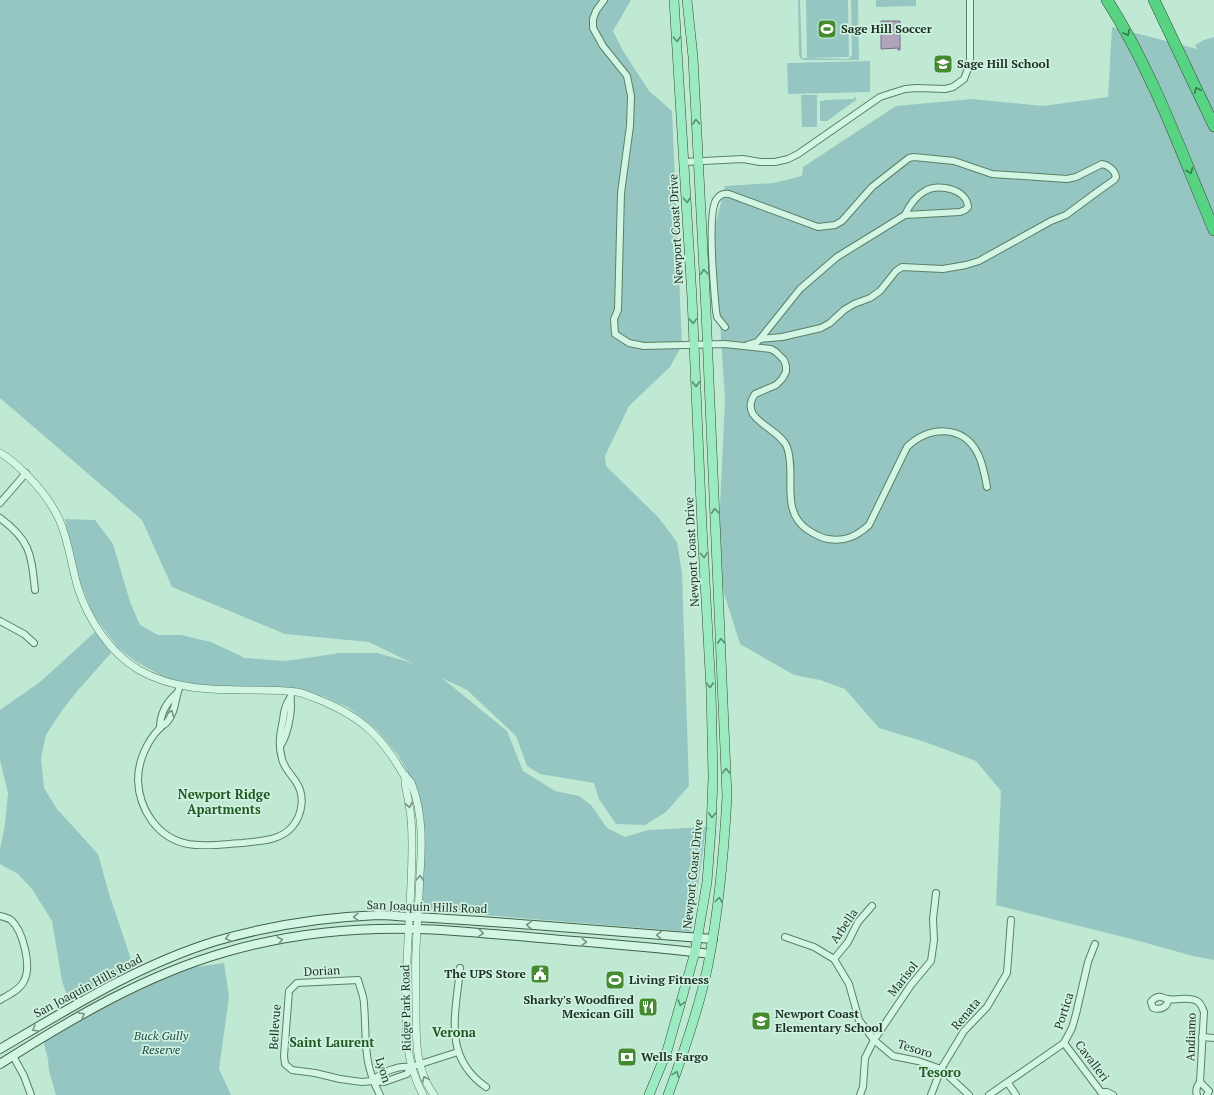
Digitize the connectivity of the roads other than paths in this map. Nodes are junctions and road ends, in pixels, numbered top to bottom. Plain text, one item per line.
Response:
1 (604, 0) edge
2 (674, 0) edge
3 (687, 0) edge
4 (1107, 0) edge
5 (1154, 0) edge
6 (970, 1) dead end
7 (1214, 126) edge
8 (698, 161) junction
9 (684, 162) junction
10 (905, 215) junction
11 (1214, 230) edge
12 (725, 327) dead end
13 (760, 339) junction
14 (708, 344) junction
15 (694, 345) junction
16 (744, 346) junction
17 (0, 452) edge
18 (26, 474) junction
19 (987, 487) dead end
20 (0, 502) edge
21 (0, 518) edge
22 (36, 590) dead end
23 (0, 621) edge
24 (34, 643) dead end
25 (180, 686) junction
26 (291, 695) junction
27 (405, 775) junction
28 (936, 893) dead end
29 (872, 906) dead end
30 (0, 916) edge
31 (409, 917) junction
32 (418, 917) junction
33 (1011, 920) dead end
34 (408, 929) junction
35 (417, 929) junction
36 (785, 936) dead end
37 (698, 938) junction
38 (713, 939) junction
39 (1095, 944) dead end
40 (695, 952) junction
41 (710, 954) junction
42 (834, 959) junction
43 (460, 968) dead end
44 (358, 980) joint
45 (289, 990) joint
46 (0, 1000) edge
47 (1168, 1000) dead end
48 (1202, 1037) junction
49 (1214, 1038) edge
50 (874, 1040) junction
51 (1064, 1043) junction
52 (0, 1049) edge
53 (458, 1052) junction
54 (13, 1056) junction
55 (0, 1064) edge
56 (419, 1064) junction
57 (411, 1067) junction
58 (941, 1069) junction
59 (372, 1081) junction
60 (1200, 1082) junction
61 (1008, 1083) junction
62 (486, 1087) dead end
63 (1101, 1094) edge
64 (31, 1095) edge
65 (380, 1095) edge
66 (423, 1095) edge
67 (434, 1095) edge
68 (649, 1095) edge
69 (668, 1095) edge
70 (860, 1095) edge
71 (931, 1095) edge
72 (969, 1095) edge
73 (989, 1095) edge
74 (1016, 1095) edge
75 (1113, 1095) edge
76 (1197, 1095) edge
77 (1207, 1095) edge

1 - 15 street
2 -> 9 main road, Newport Coast Drive
8 -> 3 main road, Newport Coast Drive
4 -> 11 highway
7 -> 5 highway
6 - 8 street
8 - 9 street
14 -> 8 main road, Newport Coast Drive
9 -> 15 main road, Newport Coast Drive
10 - 10 street
10 - 13 street
12 - 13 street
13 - 16 street
14 - 15 street
14 - 16 street
38 -> 14 main road, Newport Coast Drive
15 -> 37 main road, Newport Coast Drive
16 - 19 street
17 - 18 street, Ridge Park Road
18 - 20 street
18 - 25 street, Ridge Park Road
21 - 22 street
23 - 24 street
25 - 26 street, Ridge Park Road
25 - 26 street
26 - 27 street, Ridge Park Road
27 -> 31 street, Ridge Park Road
32 -> 27 street, Ridge Park Road
28 - 50 street, Marisol
29 - 42 street, Arbella
30 - 46 street
31 - 32 main road, San Joaquin Hills Road
31 - 34 street, Ridge Park Road
31 -> 52 main road, San Joaquin Hills Road
32 - 35 street, Ridge Park Road
37 -> 32 main road, San Joaquin Hills Road
33 - 58 street, Renata
34 - 35 main road, San Joaquin Hills Road
54 -> 34 main road, San Joaquin Hills Road
34 - 57 street, Ridge Park Road
35 -> 40 main road, San Joaquin Hills Road
35 - 56 street, Ridge Park Road
36 - 42 street, Tesoro
37 - 38 main road, San Joaquin Hills Road
37 - 40 main road, Newport Coast Drive
38 - 41 main road, Newport Coast Drive
39 - 51 street, Portica
40 - 41 main road, San Joaquin Hills Road
40 -> 68 main road, Newport Coast Drive
69 -> 41 main road, Newport Coast Drive
42 - 50 street, Tesoro
43 - 53 street
44 - 45 street, Dorian
44 - 59 street, Lyon
45 - 59 street, Bellevue
47 - 48 street, Andiamo
48 - 49 street
48 - 60 street, Andiamo
50 - 58 street, Tesoro
50 - 70 street, Marisol
51 - 61 street, Portica
51 - 63 street, Cavalleri
53 - 56 street
53 - 62 street
54 - 55 main road, San Joaquin Hills Road
54 - 64 street
56 - 57 street
67 -> 56 street, Ridge Park Road
57 - 59 street
57 - 66 street, Ridge Park Road
58 - 71 street, Renata
58 - 72 street, Tesoro
59 - 65 street, Lyon
60 - 76 street, Andiamo
60 - 77 street
61 - 73 street, Portica
61 - 74 street
63 - 75 street, Cavalleri

